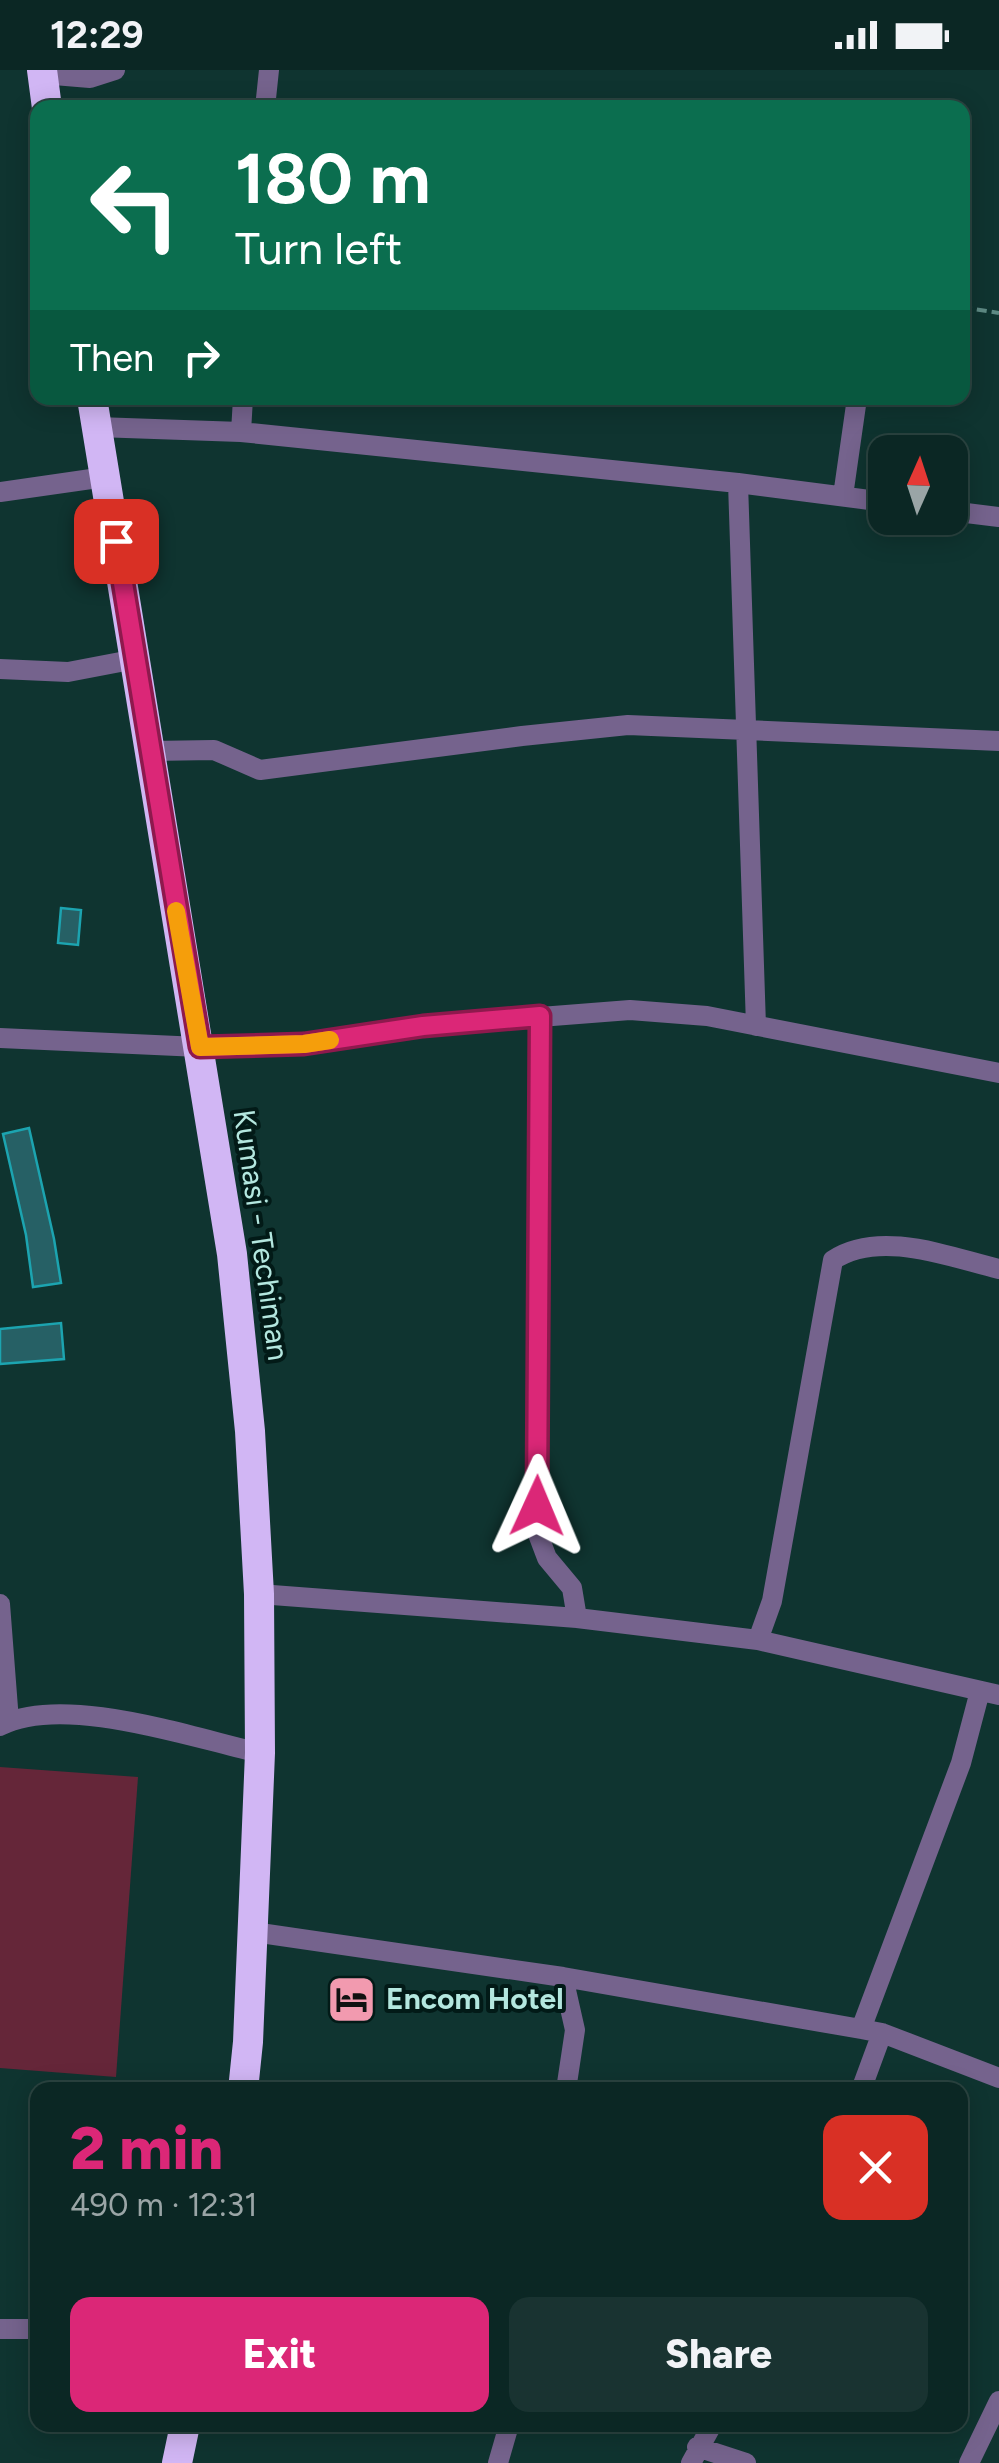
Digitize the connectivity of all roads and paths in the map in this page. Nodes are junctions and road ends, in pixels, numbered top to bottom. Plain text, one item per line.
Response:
1 (114, 70) edge
2 (270, 70) edge
3 (42, 72) edge
4 (46, 100) edge
5 (266, 100) edge
6 (970, 308) edge
7 (999, 312) edge
8 (243, 405) edge
9 (855, 405) edge
10 (94, 412) edge
11 (241, 432) junction
12 (105, 476) junction
13 (738, 483) junction
14 (0, 492) edge
15 (843, 496) junction
16 (868, 500) edge
17 (968, 513) edge
18 (999, 517) edge
19 (136, 659) junction
20 (0, 669) edge
21 (746, 731) junction
22 (999, 741) edge
23 (152, 751) junction
24 (540, 1016) junction
25 (756, 1026) junction
26 (0, 1038) edge
27 (200, 1047) junction
28 (999, 1072) edge
29 (999, 1269) edge
30 (259, 1594) junction
31 (0, 1604) edge
32 (577, 1618) junction
33 (758, 1640) junction
34 (990, 1693) edge
35 (4, 1724) edge
36 (260, 1754) junction
37 (253, 1932) junction
38 (564, 1977) junction
39 (872, 2031) junction
40 (999, 2078) edge
41 (244, 2082) edge
42 (567, 2082) edge
43 (862, 2082) edge
44 (0, 2329) edge
45 (30, 2329) edge
46 (999, 2401) edge
47 (183, 2432) edge
48 (507, 2432) edge
49 (708, 2432) edge
50 (694, 2455) edge
51 (176, 2463) edge
52 (498, 2463) edge
53 (746, 2463) edge
54 (969, 2463) edge

1 - 3 street
2 - 5 street
3 - 4 highway
6 - 7 path
8 - 11 street
9 - 15 street
10 - 11 street
10 - 12 highway, Kumasi - Techiman
11 - 13 street
12 - 14 street
12 - 19 highway, Kumasi - Techiman
13 - 15 street
13 - 21 street
15 - 16 street
17 - 18 street
19 - 20 street
19 - 23 highway, Kumasi - Techiman
21 - 22 street
21 - 23 street
21 - 25 street
23 - 27 highway, Kumasi - Techiman
24 - 25 street
24 - 27 street
24 - 32 street
25 - 28 street
26 - 27 street
27 - 30 highway, Kumasi - Techiman
29 - 33 street
30 - 32 street
30 - 36 highway, Kumasi - Techiman
31 - 35 street
32 - 33 street
33 - 34 street
34 - 39 street
35 - 36 street
36 - 37 highway, Kumasi - Techiman
37 - 38 street
37 - 41 highway, Kumasi - Techiman
38 - 39 street
38 - 42 street
39 - 40 street
39 - 43 street
44 - 45 street
46 - 54 street
47 - 51 highway
48 - 52 street
49 - 50 street
50 - 53 street

